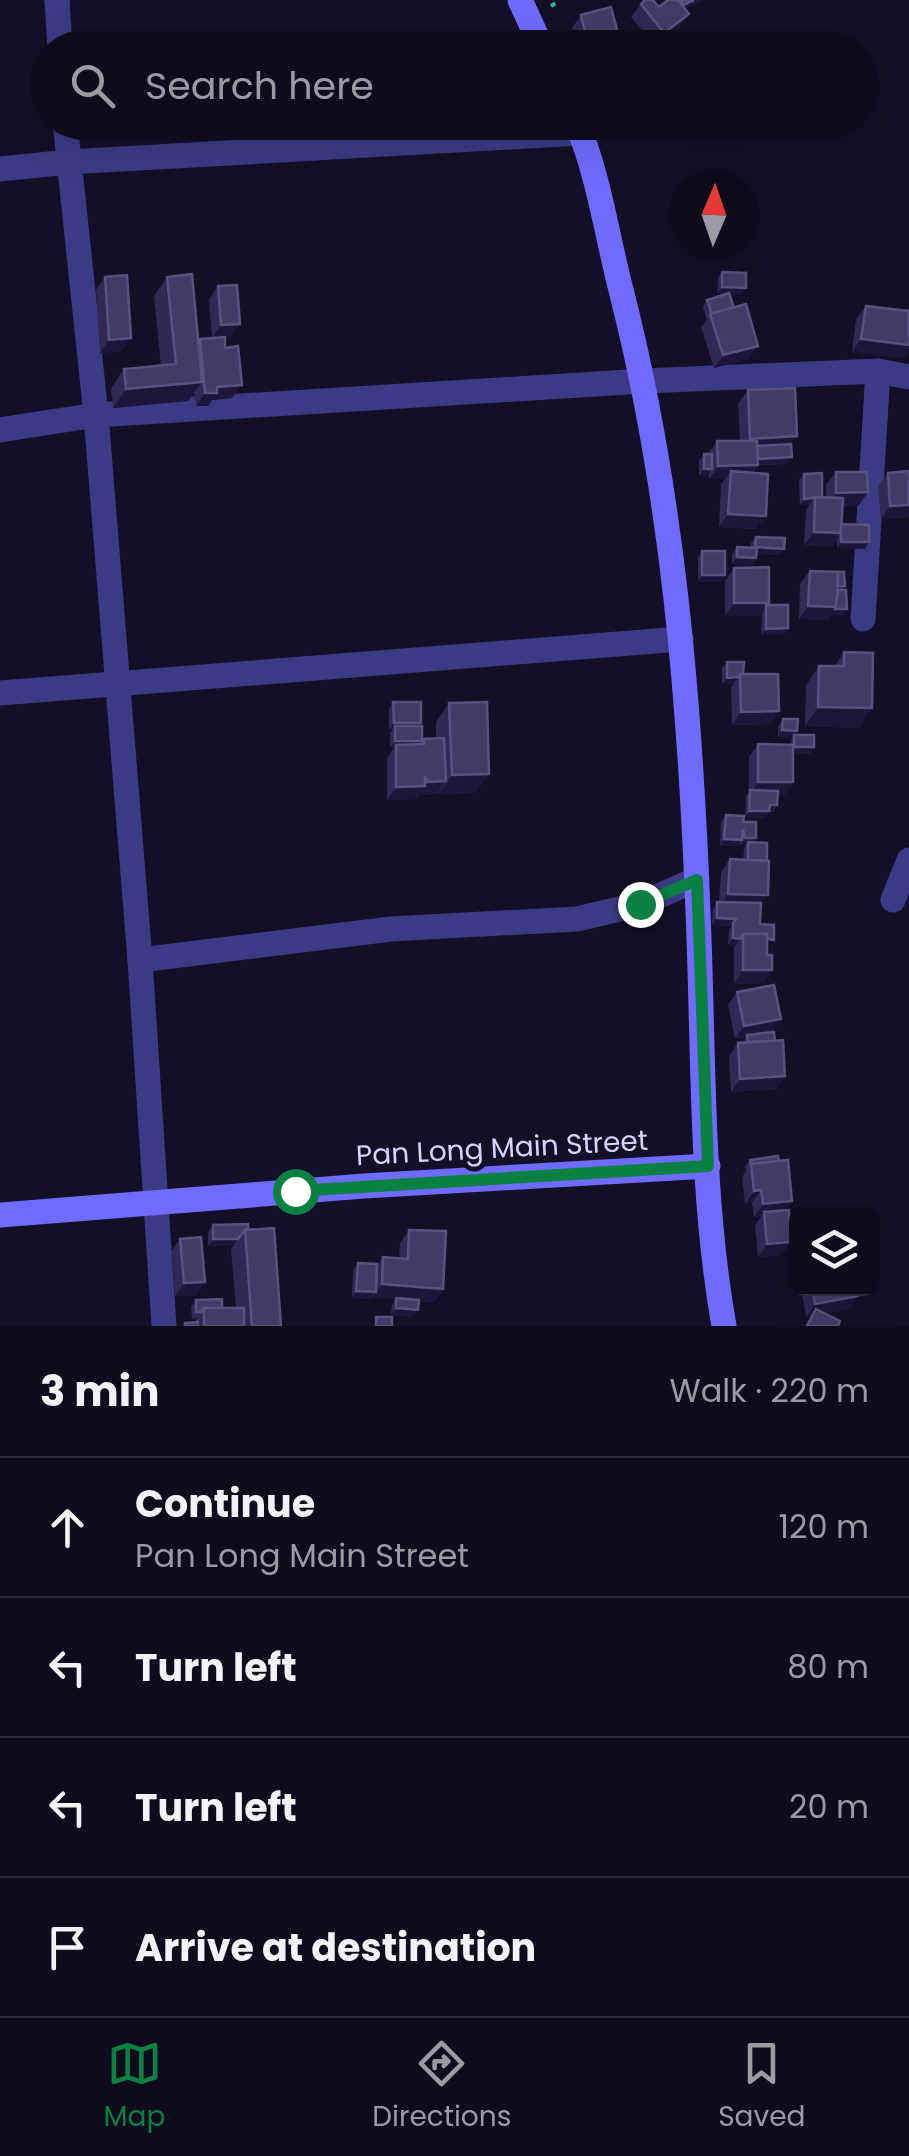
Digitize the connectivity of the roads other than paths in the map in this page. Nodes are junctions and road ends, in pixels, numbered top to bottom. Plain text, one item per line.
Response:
1 (57, 0) edge
2 (520, 0) edge
3 (59, 30) edge
4 (534, 30) edge
5 (66, 140) edge
6 (399, 140) edge
7 (582, 140) edge
8 (68, 162) junction
9 (0, 169) edge
10 (878, 372) junction
11 (909, 377) edge
12 (644, 382) junction
13 (96, 414) junction
14 (0, 430) edge
15 (863, 619) dead end
16 (681, 639) junction
17 (117, 682) junction
18 (0, 692) edge
19 (909, 860) edge
20 (697, 880) junction
21 (893, 900) dead end
22 (140, 960) junction
23 (708, 1166) junction
24 (155, 1205) junction
25 (0, 1216) edge
26 (164, 1326) edge
27 (724, 1326) edge

1 - 3 street
2 - 4 street
5 - 8 street
6 - 8 street
7 - 12 street
8 - 9 street
8 - 13 street
10 - 11 street
10 - 12 street
10 - 15 street
12 - 13 street
12 - 16 street
13 - 14 street
13 - 17 street
16 - 17 street
16 - 20 street
17 - 18 street
17 - 22 street
19 - 21 street
20 - 22 street
20 - 23 street
22 - 24 street
23 - 24 street, Pan Long Main Street
23 - 27 street
24 - 25 street, Pan Long Main Street
24 - 26 street

